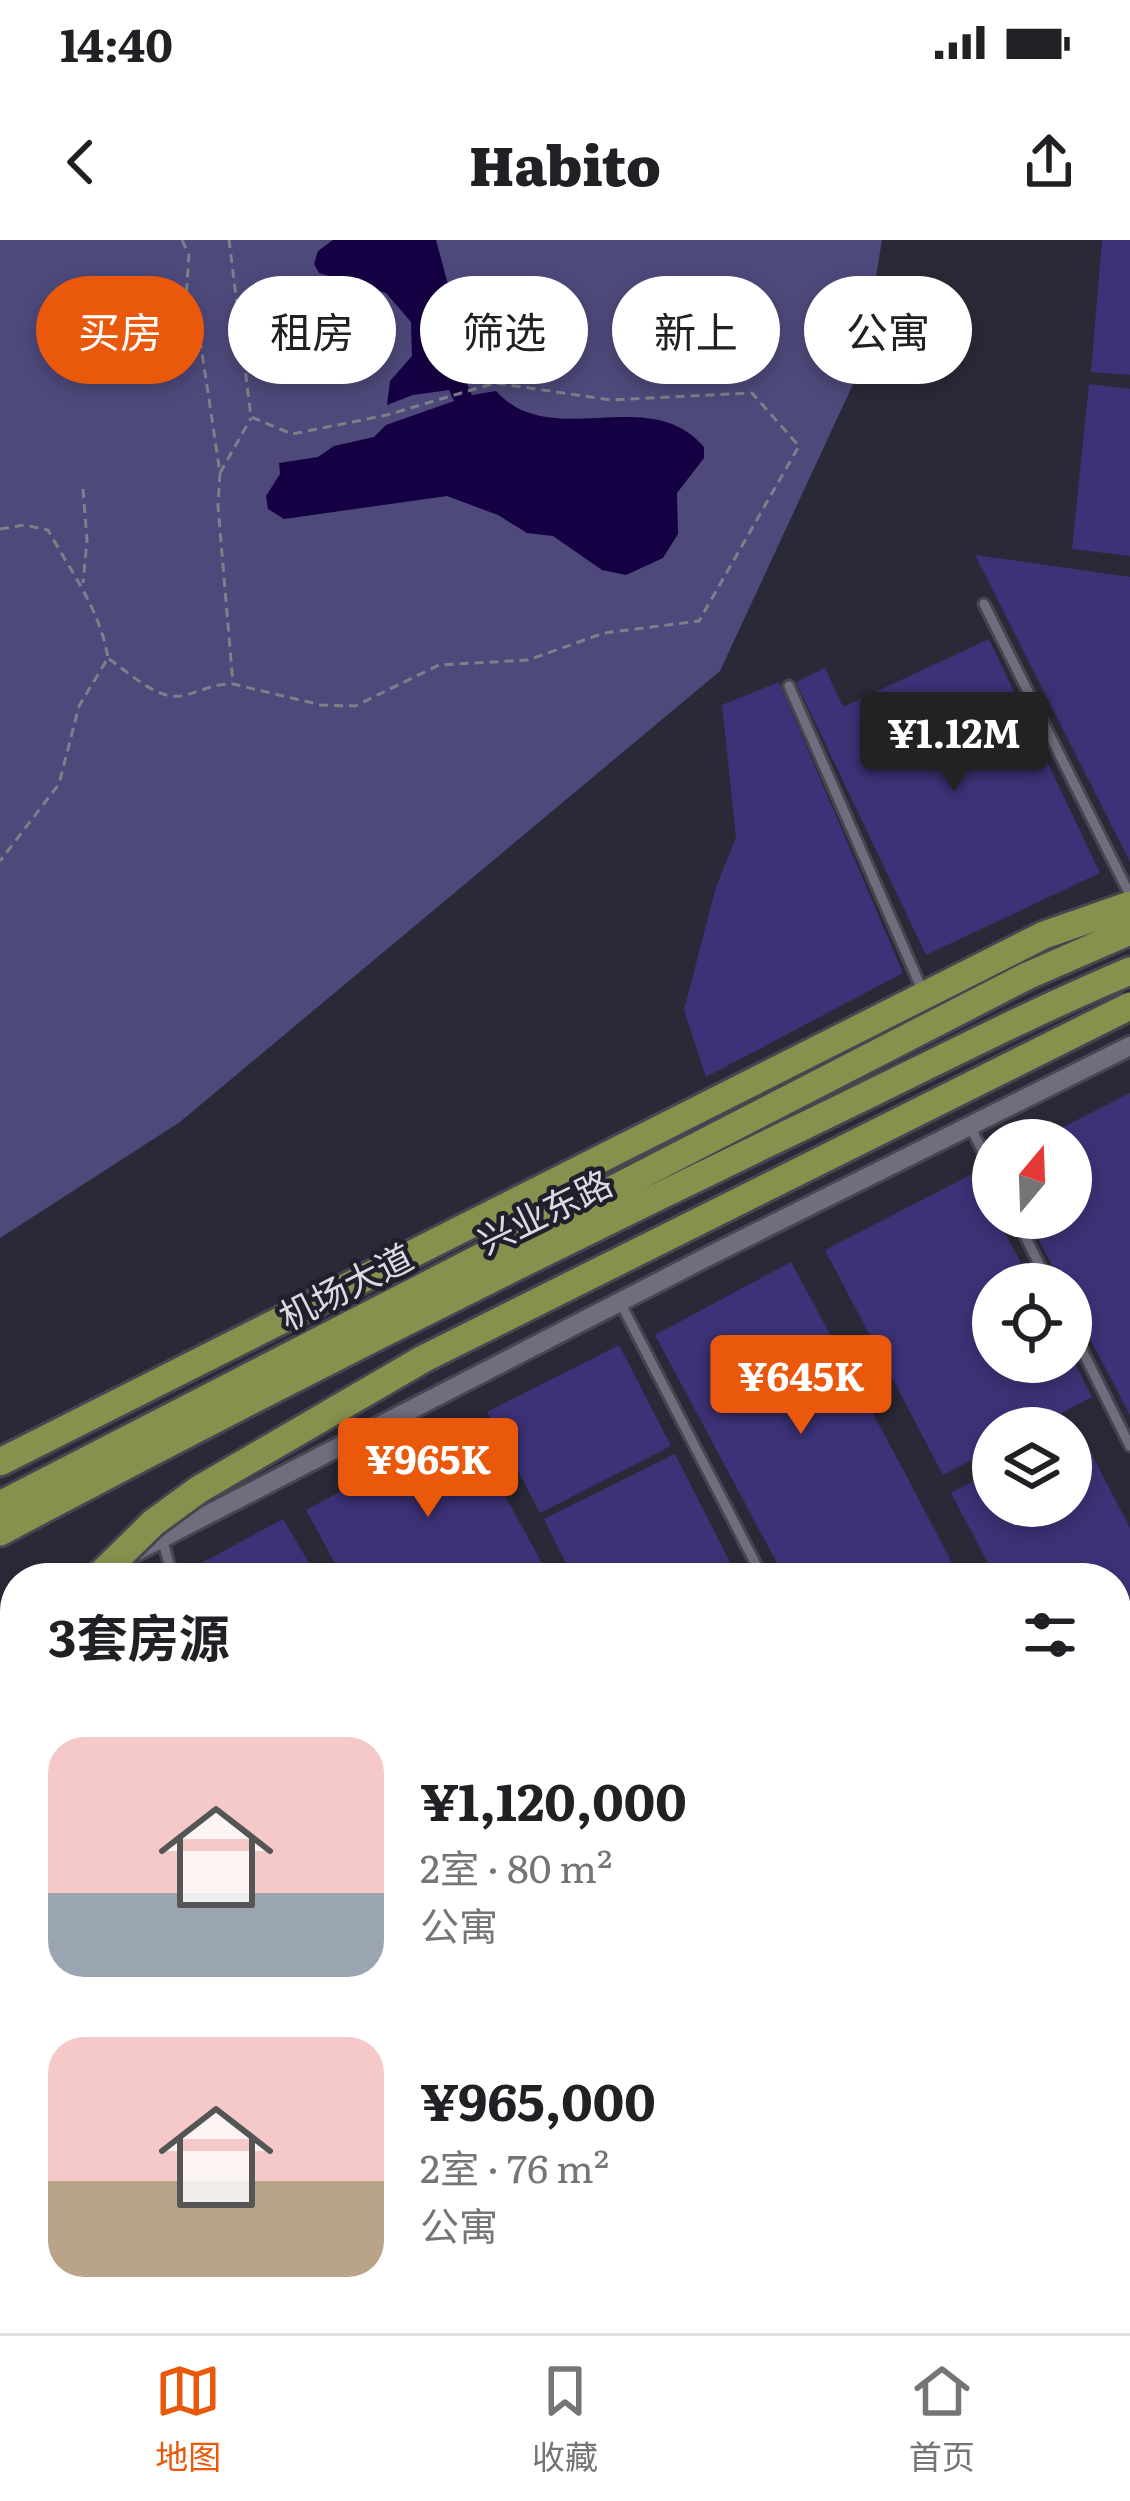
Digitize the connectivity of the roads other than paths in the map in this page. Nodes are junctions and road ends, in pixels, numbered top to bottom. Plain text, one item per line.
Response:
1 (984, 604) dead end
2 (789, 686) dead end
3 (1130, 895) edge
4 (1130, 905) edge
5 (1130, 932) edge
6 (1130, 971) edge
7 (925, 996) junction
8 (1130, 1006) edge
9 (1130, 1046) edge
10 (970, 1126) junction
11 (972, 1130) edge
12 (620, 1302) junction
13 (1092, 1370) edge
14 (1130, 1447) edge
15 (0, 1462) edge
16 (0, 1505) edge
17 (0, 1532) edge
18 (162, 1538) junction
19 (113, 1563) edge
20 (115, 1563) edge
21 (169, 1563) edge
22 (755, 1563) edge

1 - 3 lane
2 - 7 lane
4 - 7 main road, 兴业东路
5 - 16 main road, 机场大道
6 - 17 main road, 兴业东路
7 - 15 main road, 兴业东路
8 - 19 main road, bridge
9 - 10 street
10 - 11 lane
10 - 12 street
12 - 18 street
12 - 22 lane
13 - 14 lane
18 - 20 street
18 - 21 lane

